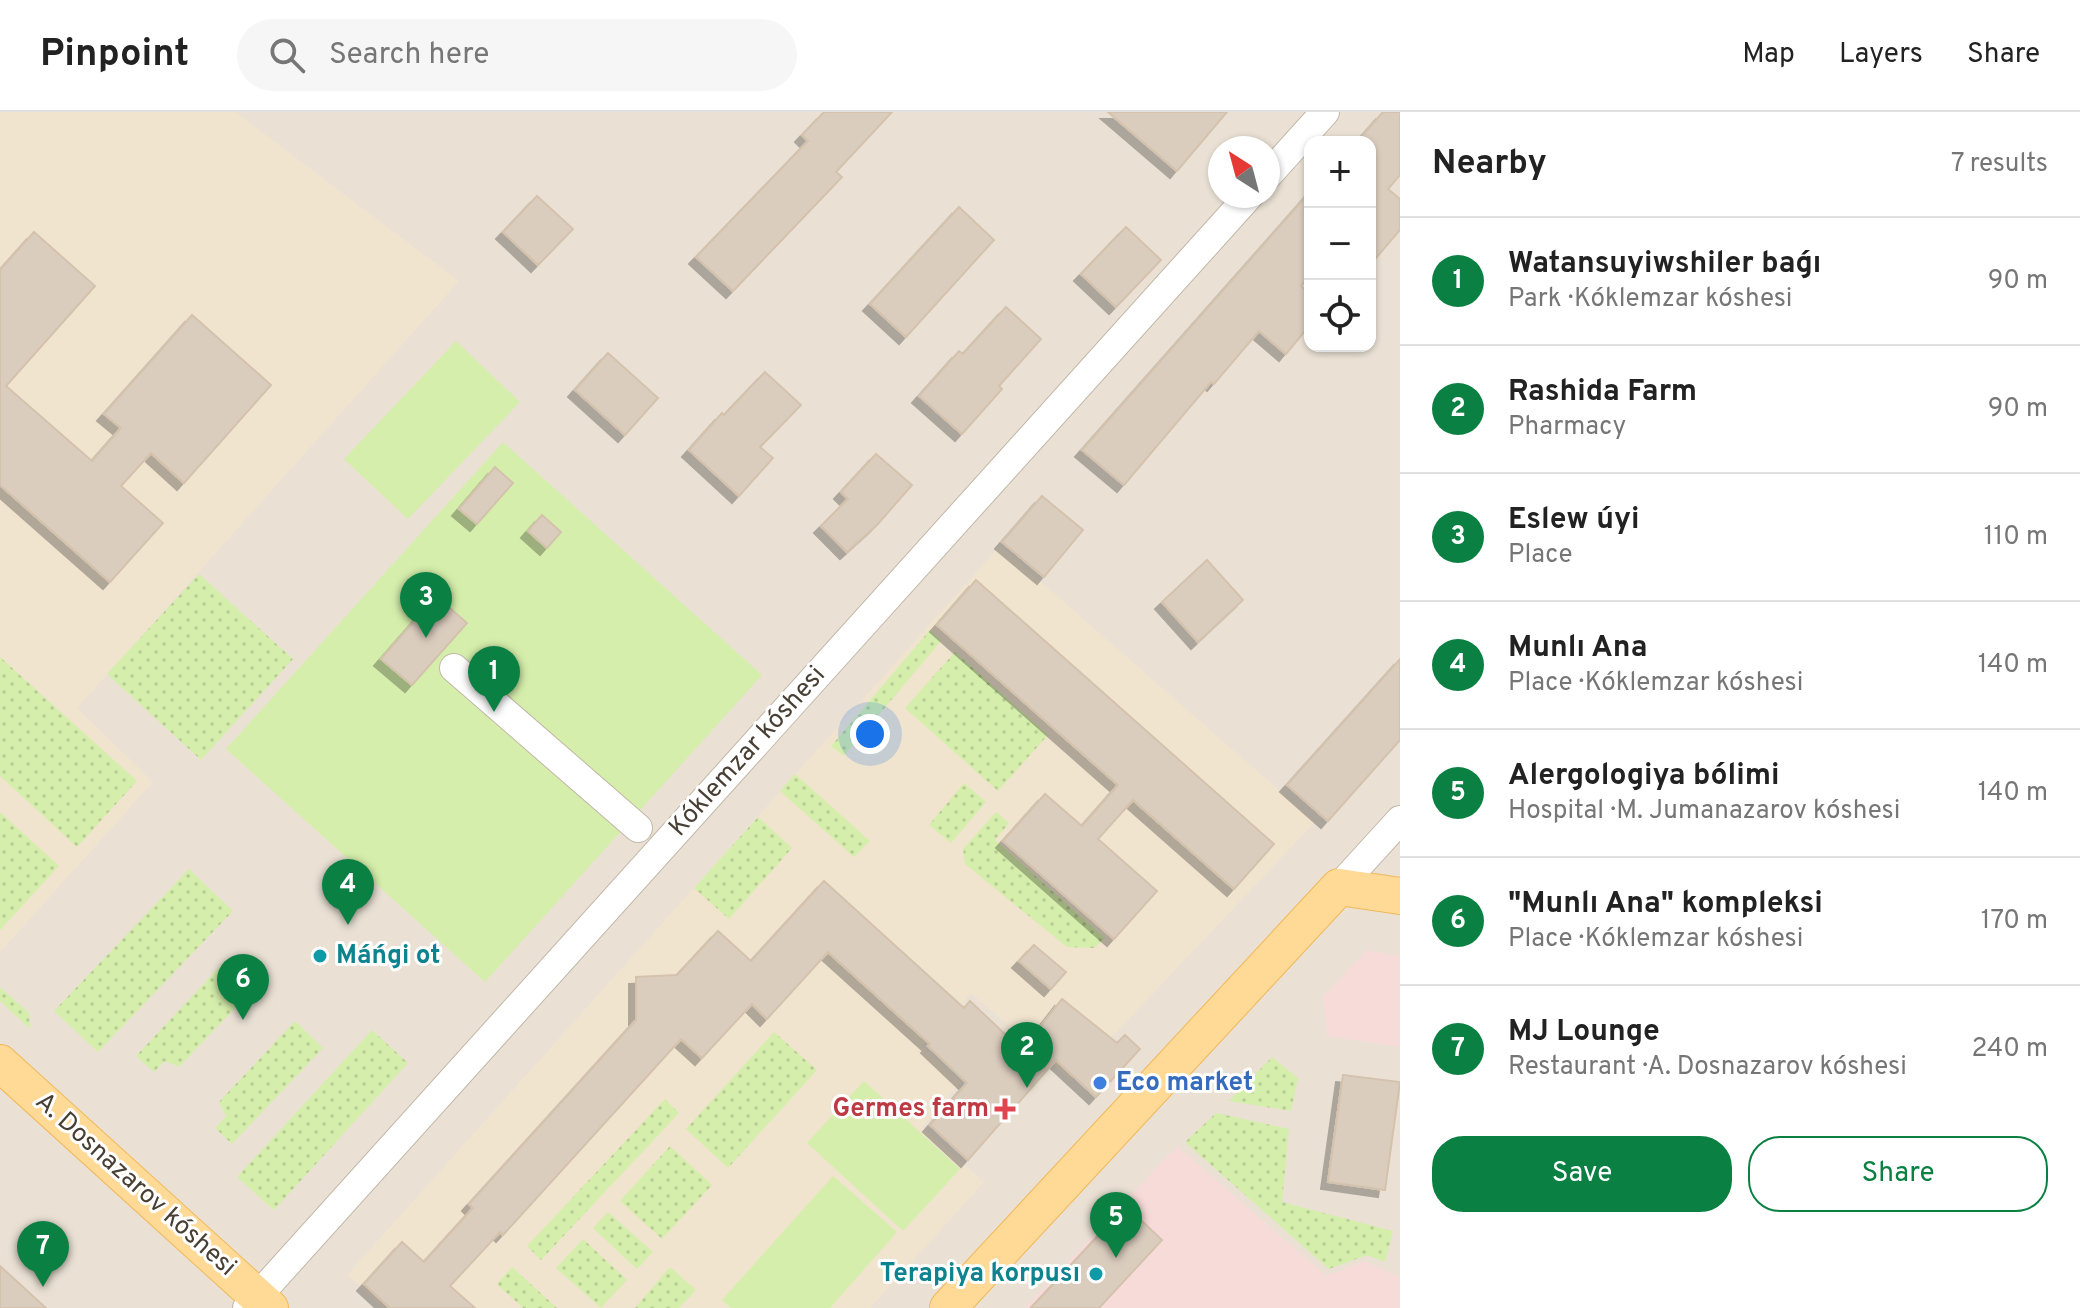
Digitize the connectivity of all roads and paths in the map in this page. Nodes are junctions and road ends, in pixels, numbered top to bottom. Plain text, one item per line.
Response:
1 (1325, 112) edge
2 (1280, 162) edge
3 (1238, 208) edge
4 (454, 668) dead end
5 (1400, 820) edge
6 (638, 828) dead end
7 (1339, 887) junction
8 (1400, 896) edge
9 (0, 1063) edge
10 (258, 1304) edge
11 (948, 1308) edge

1 - 2 street
3 - 10 street, Kóklemzar kóshesi
4 - 6 street
5 - 7 street
7 - 8 main road
7 - 11 main road
9 - 10 main road, A. Dosnazarov kóshesi

